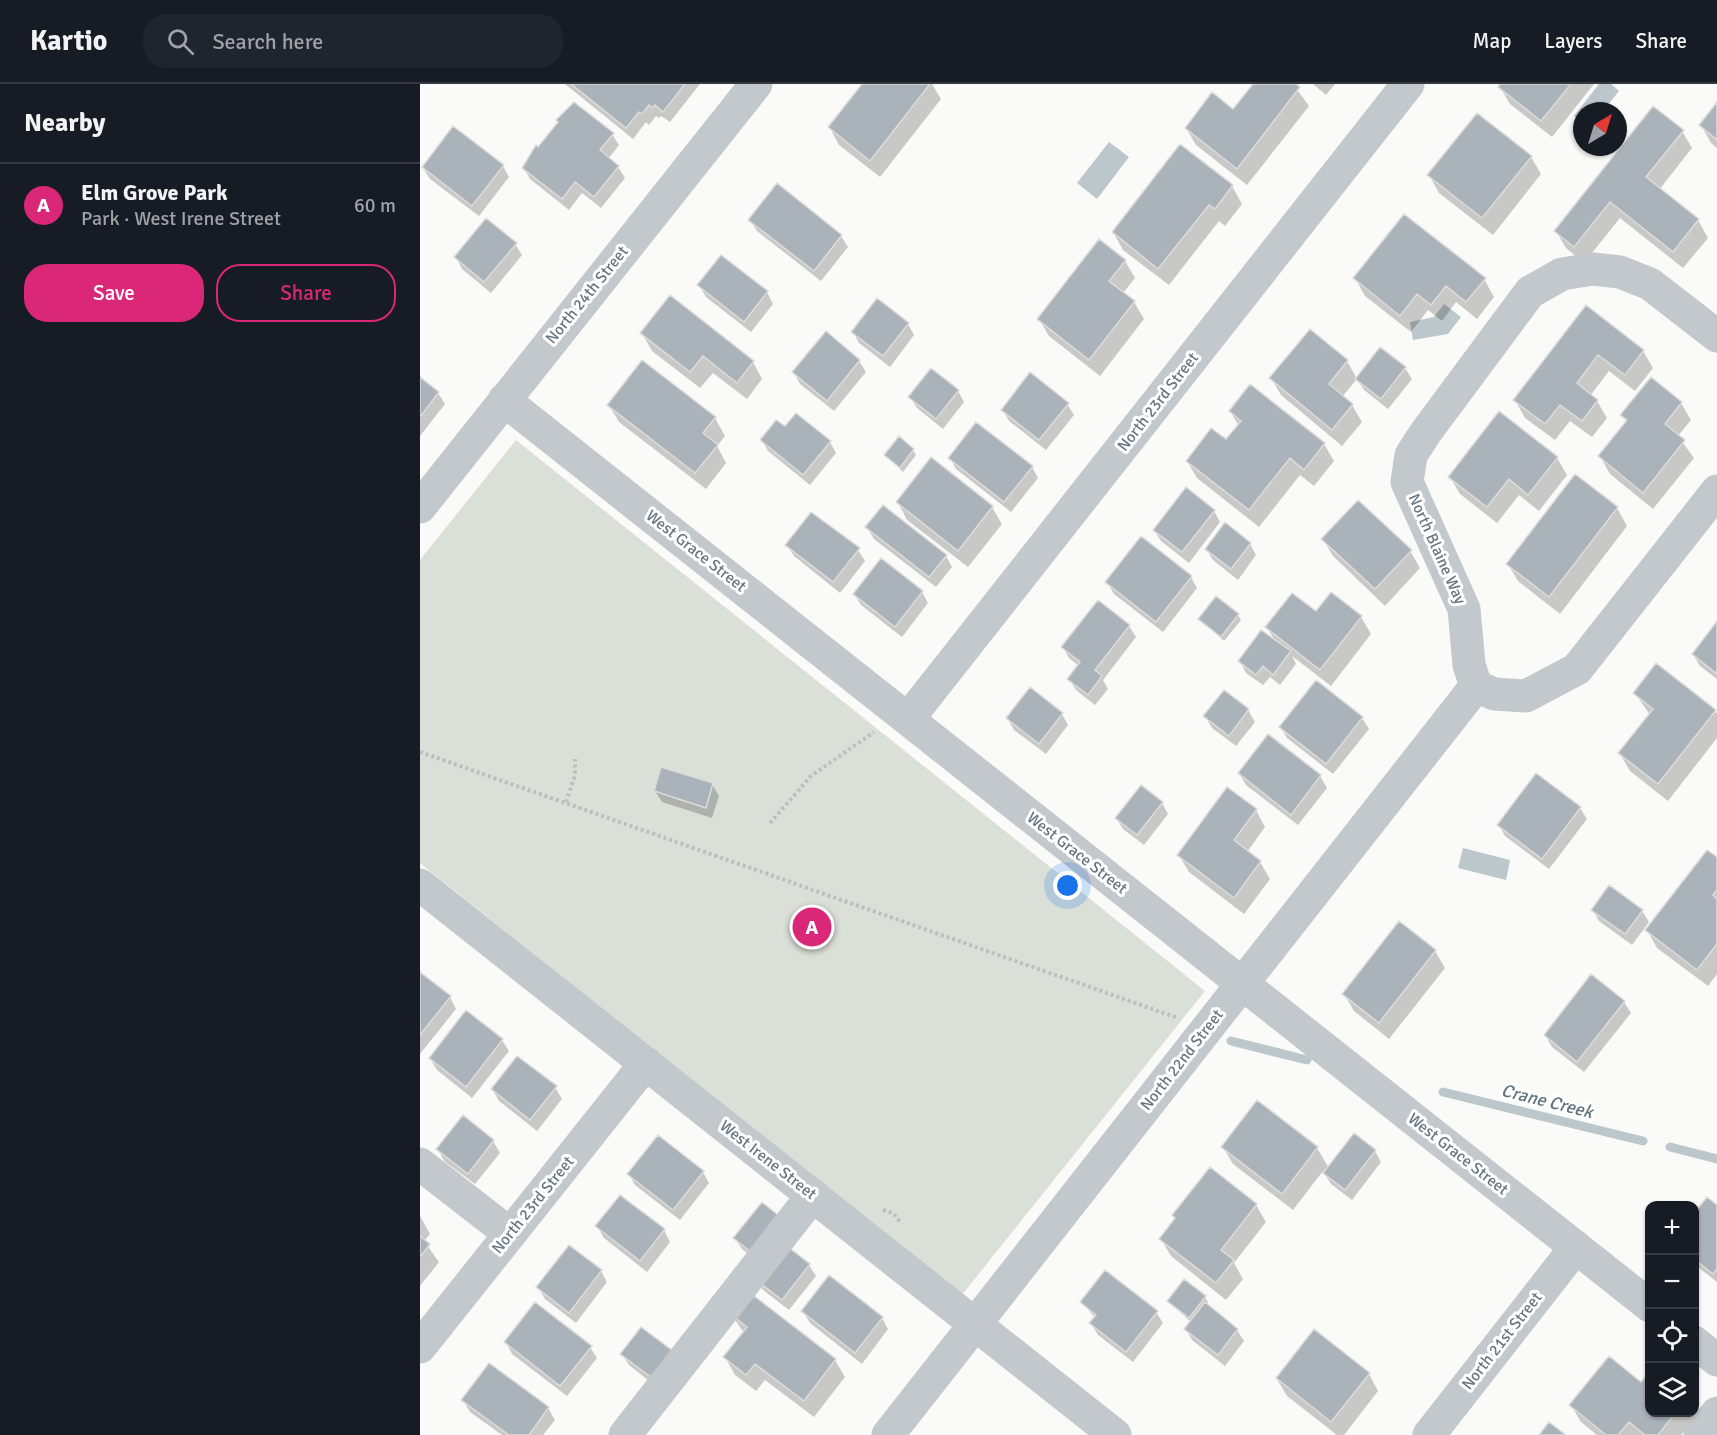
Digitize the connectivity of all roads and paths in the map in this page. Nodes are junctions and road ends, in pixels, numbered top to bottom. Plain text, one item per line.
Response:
1 (756, 84) edge
2 (1408, 84) edge
3 (1717, 336) edge
4 (504, 400) junction
5 (1717, 491) edge
6 (420, 507) edge
7 (1476, 686) junction
8 (908, 719) junction
9 (420, 752) edge
10 (575, 759) dead end
11 (566, 802) junction
12 (770, 824) dead end
13 (420, 885) edge
14 (1242, 984) junction
15 (1186, 1021) dead end
16 (646, 1063) junction
17 (420, 1164) edge
18 (813, 1195) junction
19 (510, 1234) junction
20 (1576, 1247) junction
21 (1645, 1302) edge
22 (975, 1324) junction
23 (1699, 1345) edge
24 (420, 1347) edge
25 (1717, 1359) edge
26 (1717, 1413) edge
27 (624, 1435) edge
28 (888, 1435) edge
29 (1114, 1435) edge
30 (1429, 1435) edge
31 (1700, 1435) edge

1 - 4 street, North 24th Street
2 - 8 street, North 23rd Street
3 - 7 street, North Blaine Way
4 - 6 street, North 24th Street
4 - 8 street, West Grace Street
5 - 7 street
7 - 14 street, North 22nd Street
8 - 12 path
8 - 14 street, West Grace Street
9 - 11 path
10 - 11 path
11 - 15 path
13 - 16 street, West Irene Street
14 - 20 street, West Grace Street
14 - 22 street, North 22nd Street
16 - 18 street, West Irene Street
16 - 19 street, North 23rd Street
17 - 19 street
18 - 22 street, West Irene Street
18 - 27 street
19 - 24 street, North 23rd Street
20 - 21 street, West Grace Street
20 - 30 street, North 21st Street
22 - 28 street, North 22nd Street
22 - 29 street, West Irene Street
23 - 25 street
26 - 31 street

